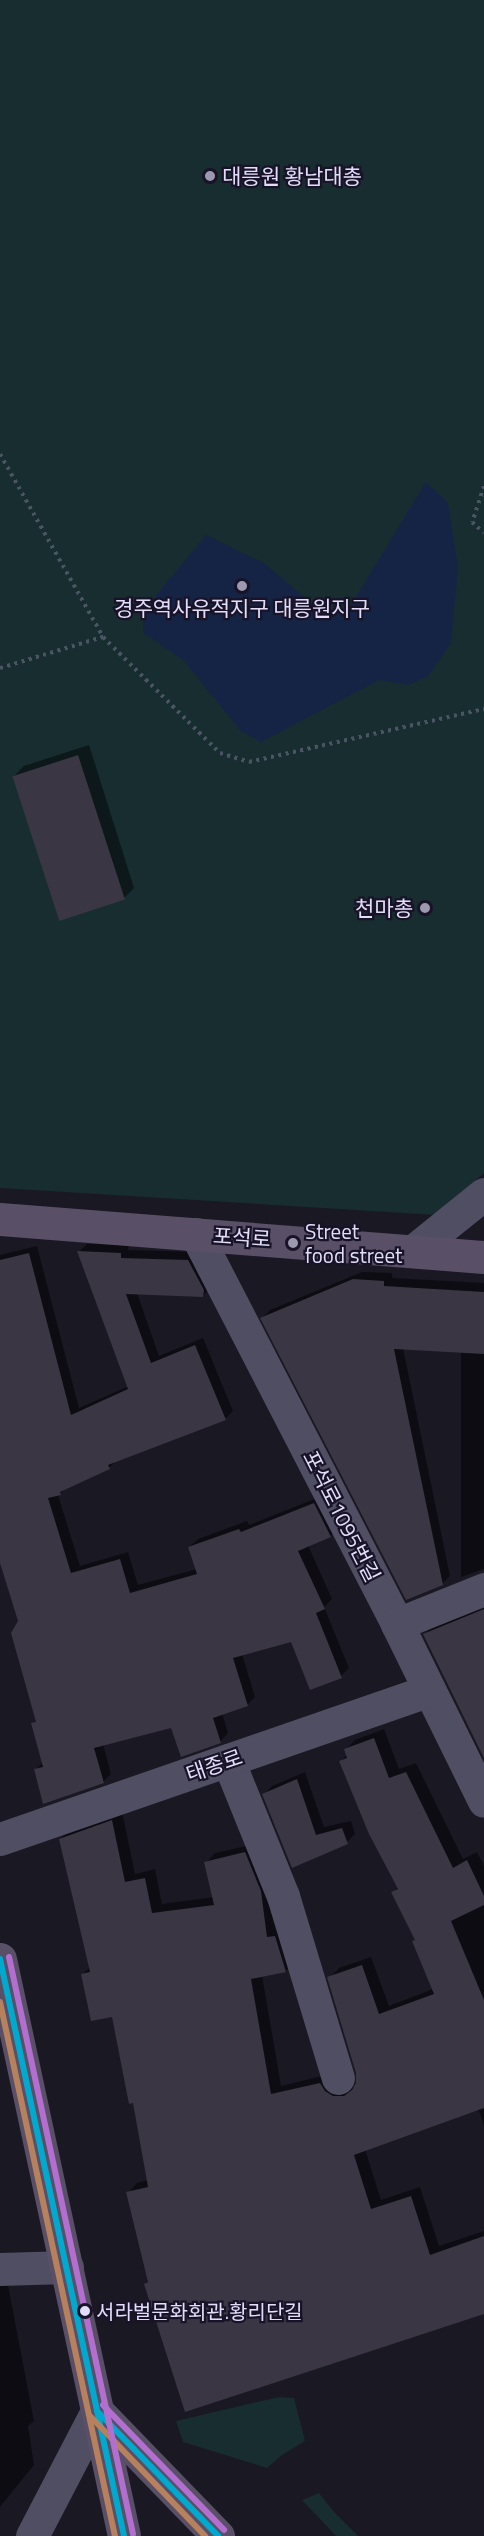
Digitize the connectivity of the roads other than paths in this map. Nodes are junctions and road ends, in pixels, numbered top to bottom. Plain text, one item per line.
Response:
1 (484, 1194) edge
2 (0, 1219) edge
3 (196, 1234) junction
4 (413, 1251) junction
5 (484, 1257) edge
6 (484, 1589) edge
7 (397, 1624) junction
8 (428, 1691) junction
9 (228, 1760) junction
10 (484, 1801) edge
11 (0, 1839) edge
12 (0, 1959) edge
13 (338, 2078) dead end
14 (67, 2267) junction
15 (0, 2269) edge
16 (97, 2411) junction
17 (32, 2536) edge
18 (124, 2536) edge
19 (218, 2536) edge

1 - 4 street
2 - 3 main road, 포석로
3 - 4 main road, 포석로
3 - 7 street, 포석로1095번길
4 - 5 main road, 포석로
6 - 7 street
7 - 8 street, 포석로1095번길
8 - 9 street, 태종로
8 - 10 street, 포석로1095번길
9 - 11 street, 태종로
9 - 13 street
12 - 14 main road
14 - 15 street
14 - 16 main road
16 - 17 street
16 - 18 main road
16 - 19 main road

